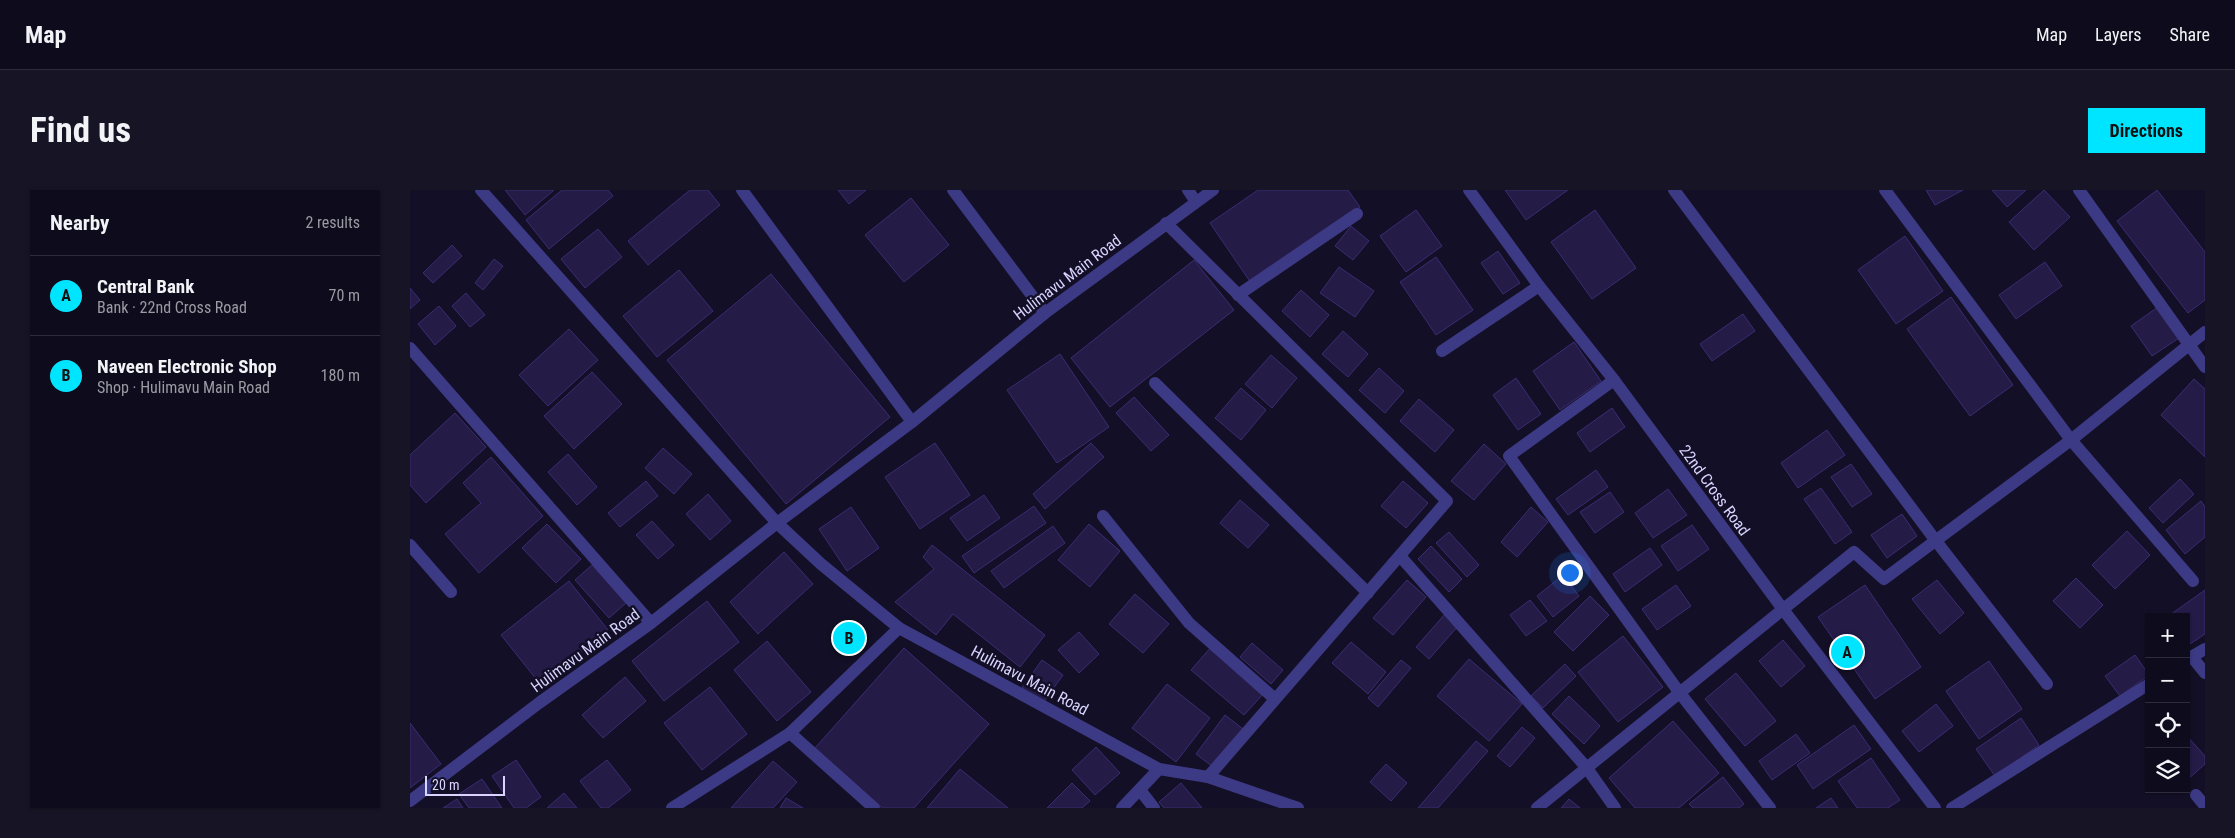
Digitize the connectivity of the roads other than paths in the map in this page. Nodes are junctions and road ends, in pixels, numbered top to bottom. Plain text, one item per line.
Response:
1 (481, 190) edge
2 (742, 190) edge
3 (953, 190) edge
4 (1188, 190) edge
5 (1214, 190) edge
6 (1469, 190) edge
7 (1674, 190) edge
8 (1885, 190) edge
9 (2079, 190) edge
10 (1196, 202) junction
11 (1357, 214) dead end
12 (1166, 224) junction
13 (1539, 286) junction
14 (1238, 294) junction
15 (1045, 313) junction
16 (2205, 332) edge
17 (2189, 345) junction
18 (410, 348) edge
19 (1442, 351) dead end
20 (2205, 367) edge
21 (1614, 380) junction
22 (1155, 383) dead end
23 (912, 422) junction
24 (2072, 440) junction
25 (1103, 516) dead end
26 (777, 524) junction
27 (1936, 541) junction
28 (410, 545) edge
29 (1400, 556) junction
30 (2193, 581) dead end
31 (451, 592) dead end
32 (1368, 593) junction
33 (1782, 608) junction
34 (651, 623) junction
35 (898, 628) junction
36 (2205, 649) edge
37 (2190, 658) edge
38 (2190, 660) edge
39 (2205, 673) edge
40 (2047, 684) dead end
41 (2145, 687) edge
42 (1679, 692) junction
43 (1275, 699) junction
44 (790, 733) junction
45 (1586, 767) junction
46 (1159, 769) junction
47 (1208, 777) junction
48 (1140, 790) junction
49 (2196, 795) dead end
50 (410, 801) edge
51 (2205, 806) edge
52 (672, 808) edge
53 (874, 808) edge
54 (1122, 808) edge
55 (1154, 808) edge
56 (1298, 808) edge
57 (1537, 808) edge
58 (1616, 808) edge
59 (1770, 808) edge
60 (1935, 808) edge
61 (1952, 808) edge

1 - 26 street, Hulimavu Main Road
2 - 23 street
3 - 15 street
4 - 10 street
5 - 10 street, Hulimavu Main Road
6 - 13 street, 22nd Cross Road
7 - 27 street
8 - 24 street
9 - 17 street
10 - 12 street, Hulimavu Main Road
11 - 14 street
12 - 14 street
12 - 15 street, Hulimavu Main Road
13 - 19 street
13 - 21 street, 22nd Cross Road
14 - 29 street
15 - 23 street, Hulimavu Main Road
16 - 17 street
17 - 20 street
17 - 24 street
18 - 34 street
21 - 33 street, 22nd Cross Road
21 - 42 street
22 - 32 street
23 - 26 street, Hulimavu Main Road
24 - 27 street
24 - 30 street
25 - 43 street
26 - 34 street, Hulimavu Main Road
26 - 35 street, Hulimavu Main Road
27 - 33 street
27 - 40 street
28 - 31 street
29 - 32 street
29 - 45 street
32 - 43 street
33 - 42 street
33 - 60 street, 22nd Cross Road
34 - 50 street, Hulimavu Main Road
35 - 44 street
35 - 46 street, Hulimavu Main Road
36 - 37 street
38 - 39 street
41 - 61 street
42 - 45 street
42 - 59 street
43 - 47 street
44 - 52 street
44 - 53 street
45 - 57 street
45 - 58 street
46 - 47 street, Hulimavu Main Road
46 - 48 street
47 - 56 street, Hulimavu Main Road
48 - 54 street
48 - 55 street
49 - 51 street

